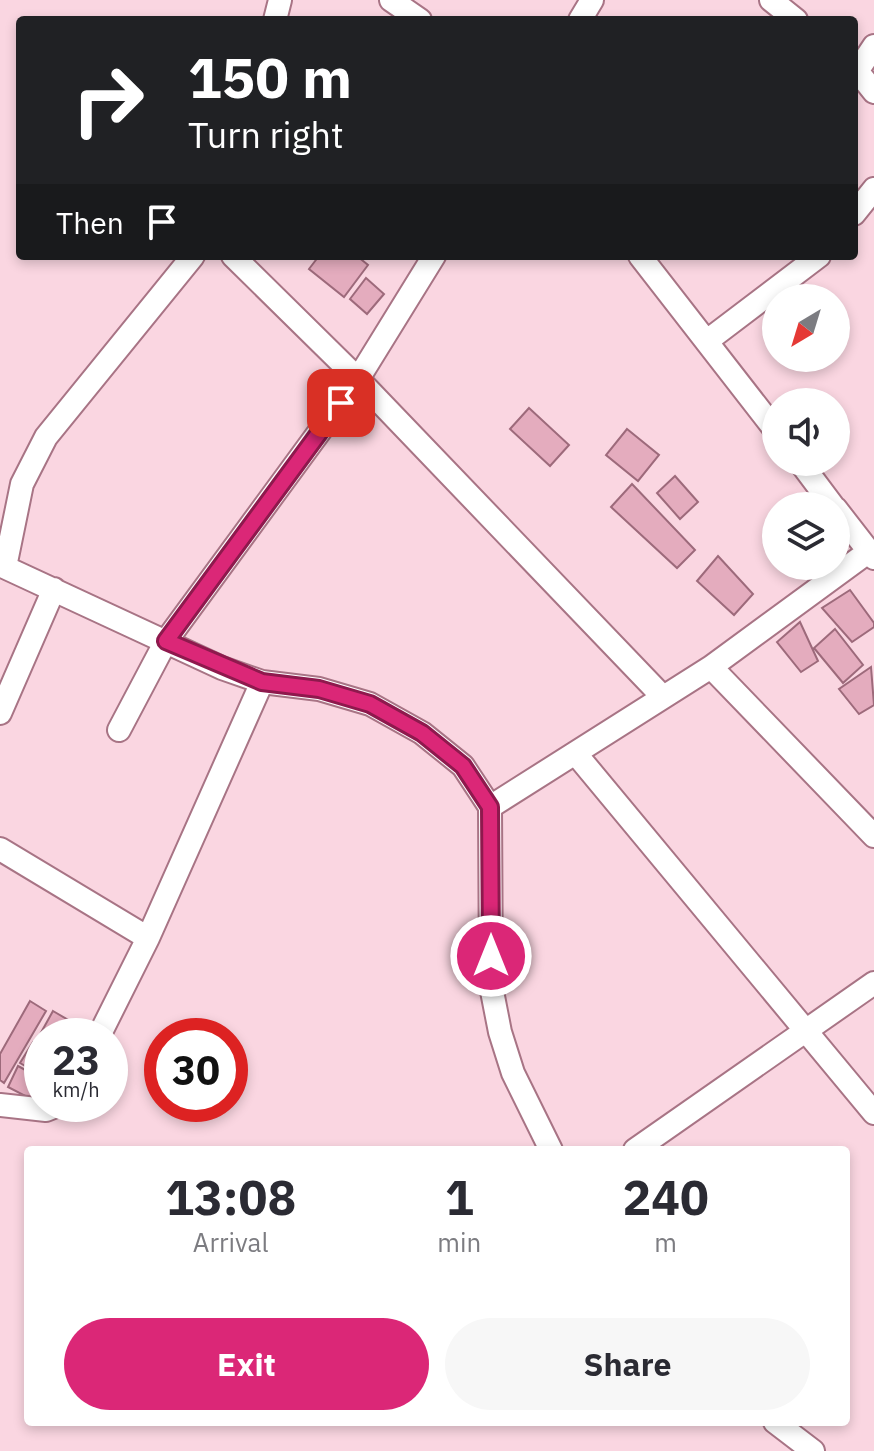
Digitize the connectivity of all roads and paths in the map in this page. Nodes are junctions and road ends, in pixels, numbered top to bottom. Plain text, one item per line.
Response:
1 (391, 0) edge
2 (771, 0) edge
3 (414, 16) edge
4 (791, 16) edge
5 (874, 46) edge
6 (858, 66) edge
7 (858, 71) edge
8 (874, 92) edge
9 (874, 189) edge
10 (858, 209) edge
11 (190, 260) edge
12 (237, 260) edge
13 (432, 260) edge
14 (643, 260) edge
15 (814, 260) edge
16 (707, 341) junction
17 (358, 379) junction
18 (762, 413) edge
19 (811, 476) edge
20 (823, 492) edge
21 (850, 528) edge
22 (871, 555) edge
23 (3, 566) edge
24 (54, 589) junction
25 (166, 641) junction
26 (711, 667) junction
27 (262, 682) junction
28 (662, 696) junction
29 (0, 713) edge
30 (119, 730) dead end
31 (576, 754) junction
32 (490, 807) junction
33 (874, 836) edge
34 (0, 849) edge
35 (148, 938) junction
36 (874, 983) edge
37 (108, 1018) edge
38 (806, 1032) junction
39 (0, 1105) edge
40 (24, 1108) edge
41 (874, 1113) edge
42 (549, 1146) edge
43 (641, 1146) edge
44 (780, 1426) edge
45 (813, 1451) edge

1 - 3 street
2 - 4 street
5 - 6 street
7 - 8 street
9 - 10 street
11 - 23 street
12 - 17 street
13 - 17 street
14 - 16 street
15 - 16 street
16 - 18 street
17 - 25 street
17 - 28 street
19 - 20 street
21 - 22 street
22 - 26 street
23 - 24 street
24 - 25 street
24 - 29 street
25 - 27 street
25 - 30 street
26 - 28 street
26 - 33 street
27 - 32 street
27 - 35 street
28 - 31 street
31 - 32 street
31 - 38 street
32 - 42 street
34 - 35 street
35 - 37 street
36 - 38 street
38 - 41 street
38 - 43 street
39 - 40 street
44 - 45 street

